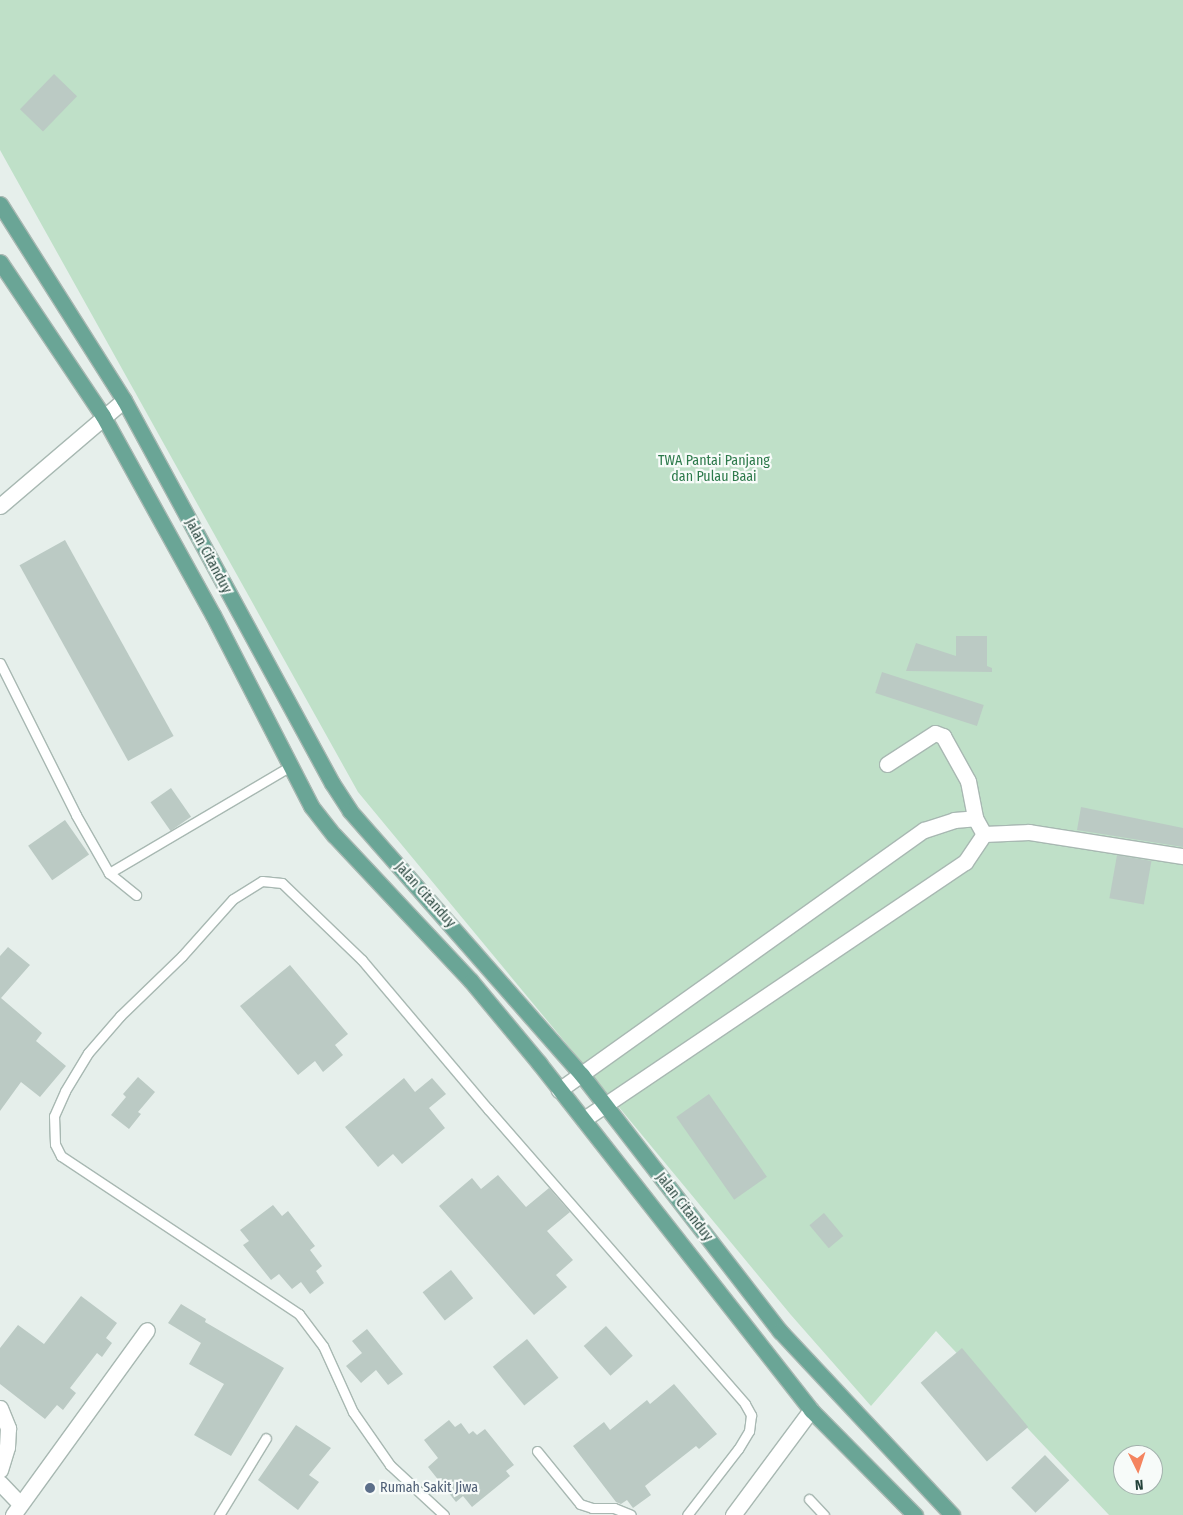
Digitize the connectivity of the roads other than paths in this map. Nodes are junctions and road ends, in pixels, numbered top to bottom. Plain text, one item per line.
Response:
1 (0, 204) edge
2 (0, 262) edge
3 (124, 400) junction
4 (103, 416) junction
5 (0, 506) edge
6 (0, 663) edge
7 (887, 764) dead end
8 (289, 767) junction
9 (975, 818) junction
10 (984, 834) junction
11 (1183, 856) edge
12 (109, 873) junction
13 (136, 895) dead end
14 (582, 1075) junction
15 (559, 1090) junction
16 (604, 1105) junction
17 (584, 1119) junction
18 (147, 1330) dead end
19 (0, 1408) edge
20 (810, 1410) junction
21 (266, 1438) dead end
22 (538, 1452) dead end
23 (0, 1470) edge
24 (0, 1483) edge
25 (809, 1499) dead end
26 (17, 1510) edge
27 (219, 1515) edge
28 (444, 1515) edge
29 (632, 1515) edge
30 (687, 1515) edge
31 (733, 1515) edge
32 (824, 1515) edge
33 (915, 1515) edge
34 (952, 1515) edge

1 - 3 main road, Jalan Citanduy
2 - 4 main road, Jalan Citanduy
3 - 4 street
3 - 14 main road, Jalan Citanduy
4 - 5 street
4 - 8 main road, Jalan Citanduy
6 - 12 lane
7 - 9 street
8 - 12 lane
8 - 15 main road, Jalan Citanduy
9 - 10 street
9 - 14 street
10 - 11 street
10 - 16 street
12 - 13 lane
14 - 15 street
14 - 16 main road, Jalan Citanduy
15 - 17 main road, Jalan Citanduy
16 - 17 street
16 - 34 main road, Jalan Citanduy
17 - 20 main road, Jalan Citanduy
18 - 26 street
19 - 23 street
20 - 31 street
20 - 33 main road, Jalan Citanduy
21 - 27 lane
22 - 29 lane
24 - 26 street
25 - 32 lane
28 - 30 lane

